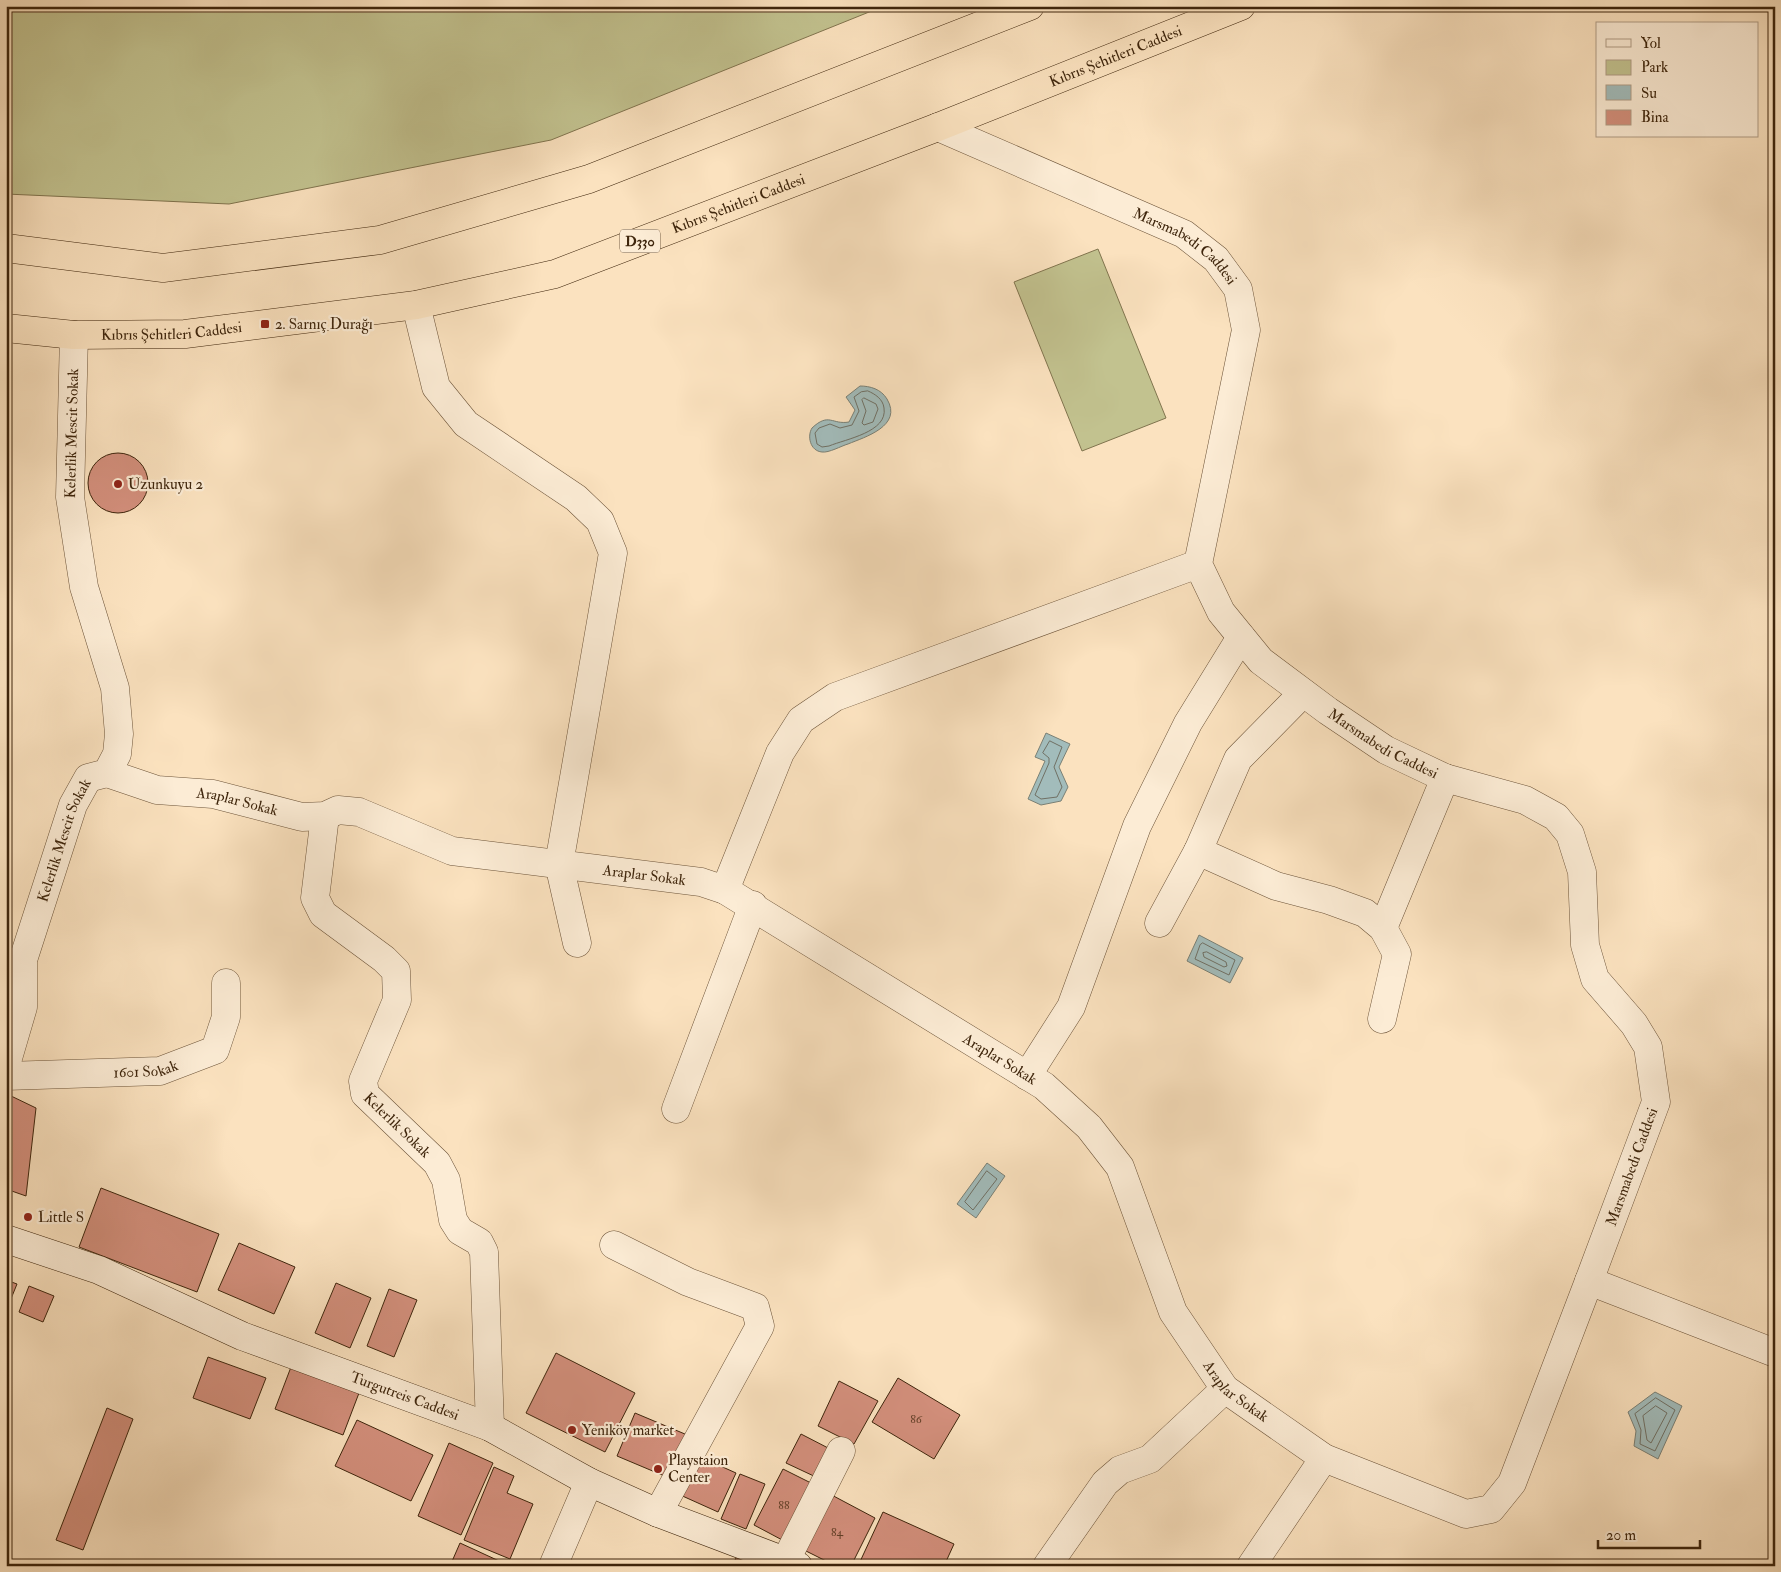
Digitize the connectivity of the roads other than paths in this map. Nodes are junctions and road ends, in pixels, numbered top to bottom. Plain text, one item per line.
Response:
1 (1030, 6) edge
2 (1241, 6) edge
3 (938, 127) junction
4 (6, 248) edge
5 (416, 305) junction
6 (6, 328) edge
7 (74, 335) junction
8 (1198, 564) junction
9 (1241, 637) junction
10 (1303, 693) junction
11 (106, 773) junction
12 (1445, 778) junction
13 (325, 816) junction
14 (1198, 850) junction
15 (559, 864) junction
16 (725, 890) junction
17 (753, 905) junction
18 (1160, 922) dead end
19 (1383, 928) junction
20 (577, 943) dead end
21 (226, 983) dead end
22 (1382, 1019) dead end
23 (6, 1065) edge
24 (6, 1076) edge
25 (1027, 1076) junction
26 (676, 1109) dead end
27 (6, 1239) edge
28 (614, 1245) dead end
29 (1589, 1281) junction
30 (1775, 1353) edge
31 (1225, 1390) junction
32 (490, 1427) junction
33 (841, 1451) dead end
34 (1324, 1458) junction
35 (589, 1482) junction
36 (658, 1513) junction
37 (792, 1563) edge
38 (553, 1566) edge
39 (1047, 1566) edge
40 (1251, 1566) edge

1 - 4 highway
2 - 3 highway, Kıbrıs Şehitleri Caddesi / D330
3 - 5 highway, Kıbrıs Şehitleri Caddesi / D330
3 - 8 street, Marsmabedi Caddesi
5 - 7 highway, Kıbrıs Şehitleri Caddesi / D330
5 - 15 street
6 - 7 highway, Kıbrıs Şehitleri Caddesi / D330
7 - 11 street, Kelerlik Mescit Sokak
8 - 9 street, Marsmabedi Caddesi
8 - 16 street
9 - 10 street, Marsmabedi Caddesi
9 - 25 street
10 - 12 street, Marsmabedi Caddesi
10 - 14 street
11 - 13 street, Araplar Sokak
11 - 23 street, Kelerlik Mescit Sokak
12 - 19 street
12 - 29 street, Marsmabedi Caddesi
13 - 15 street, Araplar Sokak
13 - 32 street, Kelerlik Sokak
14 - 18 street
14 - 19 street
15 - 16 street, Araplar Sokak
15 - 20 street
16 - 17 street, Araplar Sokak
17 - 25 street, Araplar Sokak
17 - 26 street
19 - 22 street
21 - 24 street, 1601 Sokak
25 - 31 street, Araplar Sokak
27 - 32 street, Turgutreis Caddesi
28 - 36 street
29 - 30 street
29 - 34 street, Araplar Sokak
31 - 34 street, Araplar Sokak
31 - 39 street
32 - 35 street, Turgutreis Caddesi
33 - 37 street
34 - 40 street
35 - 36 street, Turgutreis Caddesi
35 - 38 street
36 - 37 street, Turgutreis Caddesi

